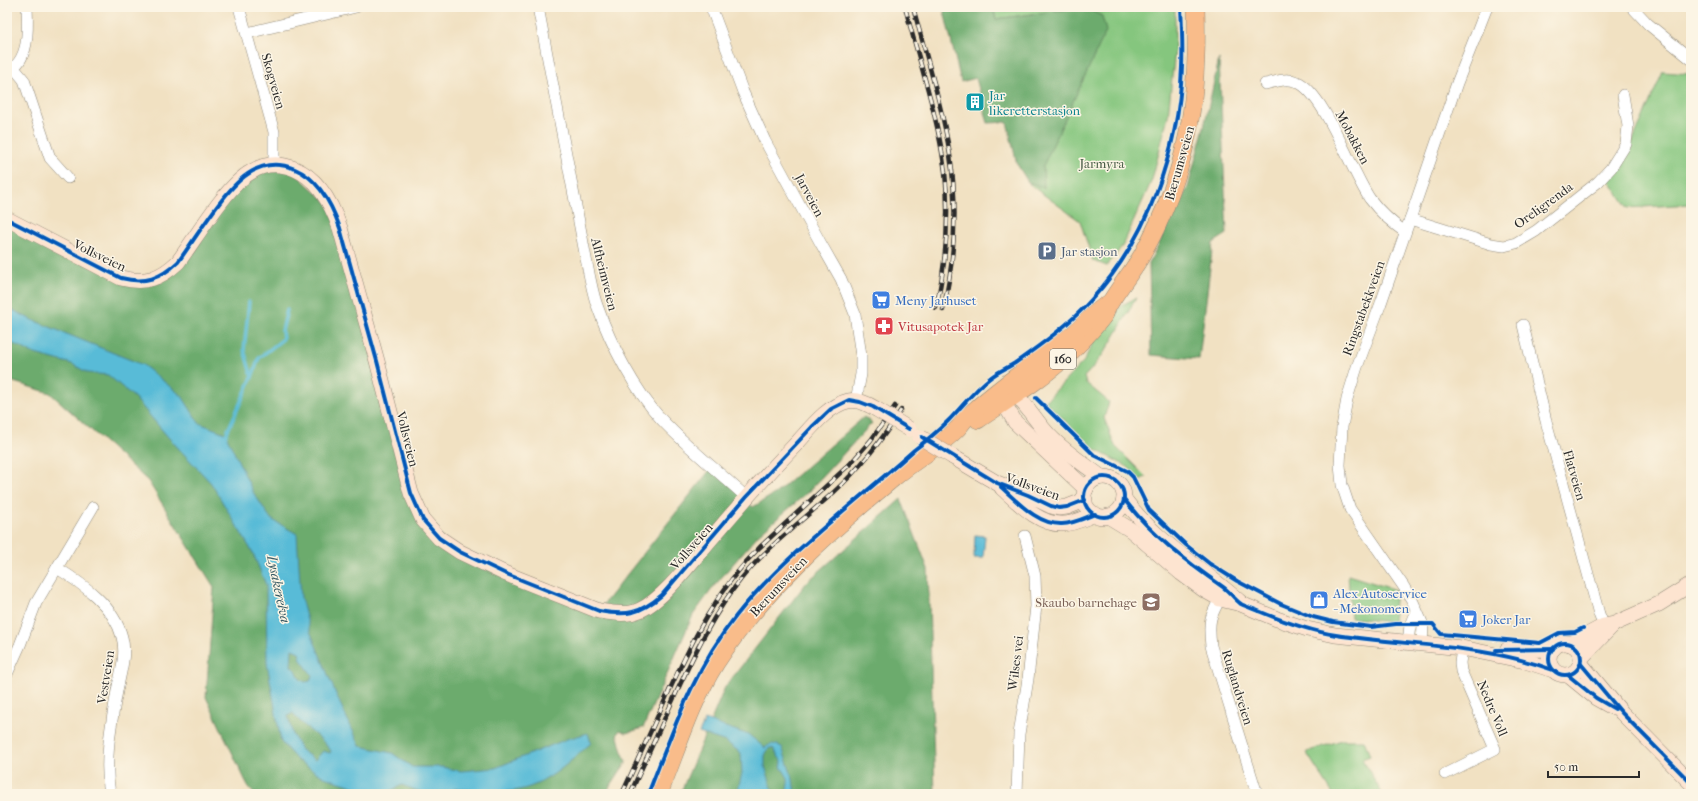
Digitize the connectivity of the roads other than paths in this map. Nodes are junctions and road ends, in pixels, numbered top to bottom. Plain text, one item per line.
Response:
1 (27, 7) edge
2 (239, 7) edge
3 (356, 7) edge
4 (538, 7) edge
5 (711, 7) edge
6 (1196, 7) edge
7 (1486, 7) edge
8 (1632, 7) edge
9 (247, 33) junction
10 (1691, 59) edge
11 (11, 69) edge
12 (1264, 84) dead end
13 (1623, 96) dead end
14 (274, 164) junction
15 (68, 178) dead end
16 (7, 219) edge
17 (1410, 219) junction
18 (1405, 232) junction
19 (1523, 325) dead end
20 (1009, 394) junction
21 (856, 401) junction
22 (1101, 477) junction
23 (997, 483) junction
24 (1085, 495) junction
25 (746, 497) junction
26 (1124, 499) junction
27 (93, 507) dead end
28 (1102, 515) junction
29 (1025, 536) dead end
30 (57, 568) junction
31 (1691, 584) edge
32 (1222, 594) junction
33 (1608, 627) junction
34 (1415, 643) junction
35 (1570, 644) junction
36 (1466, 649) junction
37 (1553, 649) junction
38 (1581, 661) junction
39 (1553, 670) junction
40 (7, 674) edge
41 (1568, 675) junction
42 (1622, 713) junction
43 (1445, 774) dead end
44 (1691, 783) edge
45 (660, 793) edge
46 (110, 794) edge
47 (1017, 794) edge
48 (1257, 794) edge

1 - 11 street
2 - 9 street, Skogveien
3 - 9 street
4 - 25 street, Alfheimveien
5 - 21 street, Jarveien
6 - 20 main road, Bærumsveien / 160
7 - 17 street, Ringstabekkveien
8 - 10 street
9 - 14 street, Skogveien
11 - 15 street
12 - 18 street, Mobakken
13 - 17 street, Oreligrenda
14 - 16 main road, Vollsveien
14 - 25 main road, Vollsveien
17 - 18 street, Ringstabekkveien
18 - 34 street, Ringstabekkveien
19 - 33 street, Flatveien
20 - 22 main road
20 - 24 main road, Vollsveien
20 - 45 main road, Bærumsveien / 160
21 - 23 main road, Vollsveien, bridge
21 - 25 main road, Vollsveien
22 - 24 main road
22 - 26 main road
23 - 24 main road, Vollsveien
23 - 28 main road, Vollsveien
24 - 28 main road
26 - 28 main road
26 - 32 main road
27 - 30 street
28 - 32 main road
29 - 47 street, Wilses vei
30 - 40 street
30 - 46 street, Vestveien
31 - 33 main road
32 - 34 main road
32 - 48 street, Ruglandveien
33 - 35 main road
33 - 38 main road
34 - 36 main road
35 - 37 main road
35 - 38 main road
36 - 37 main road
36 - 39 main road
36 - 43 street, Nedre Voll
37 - 39 main road
38 - 41 main road
38 - 42 main road
39 - 41 main road
41 - 42 main road
42 - 44 main road

